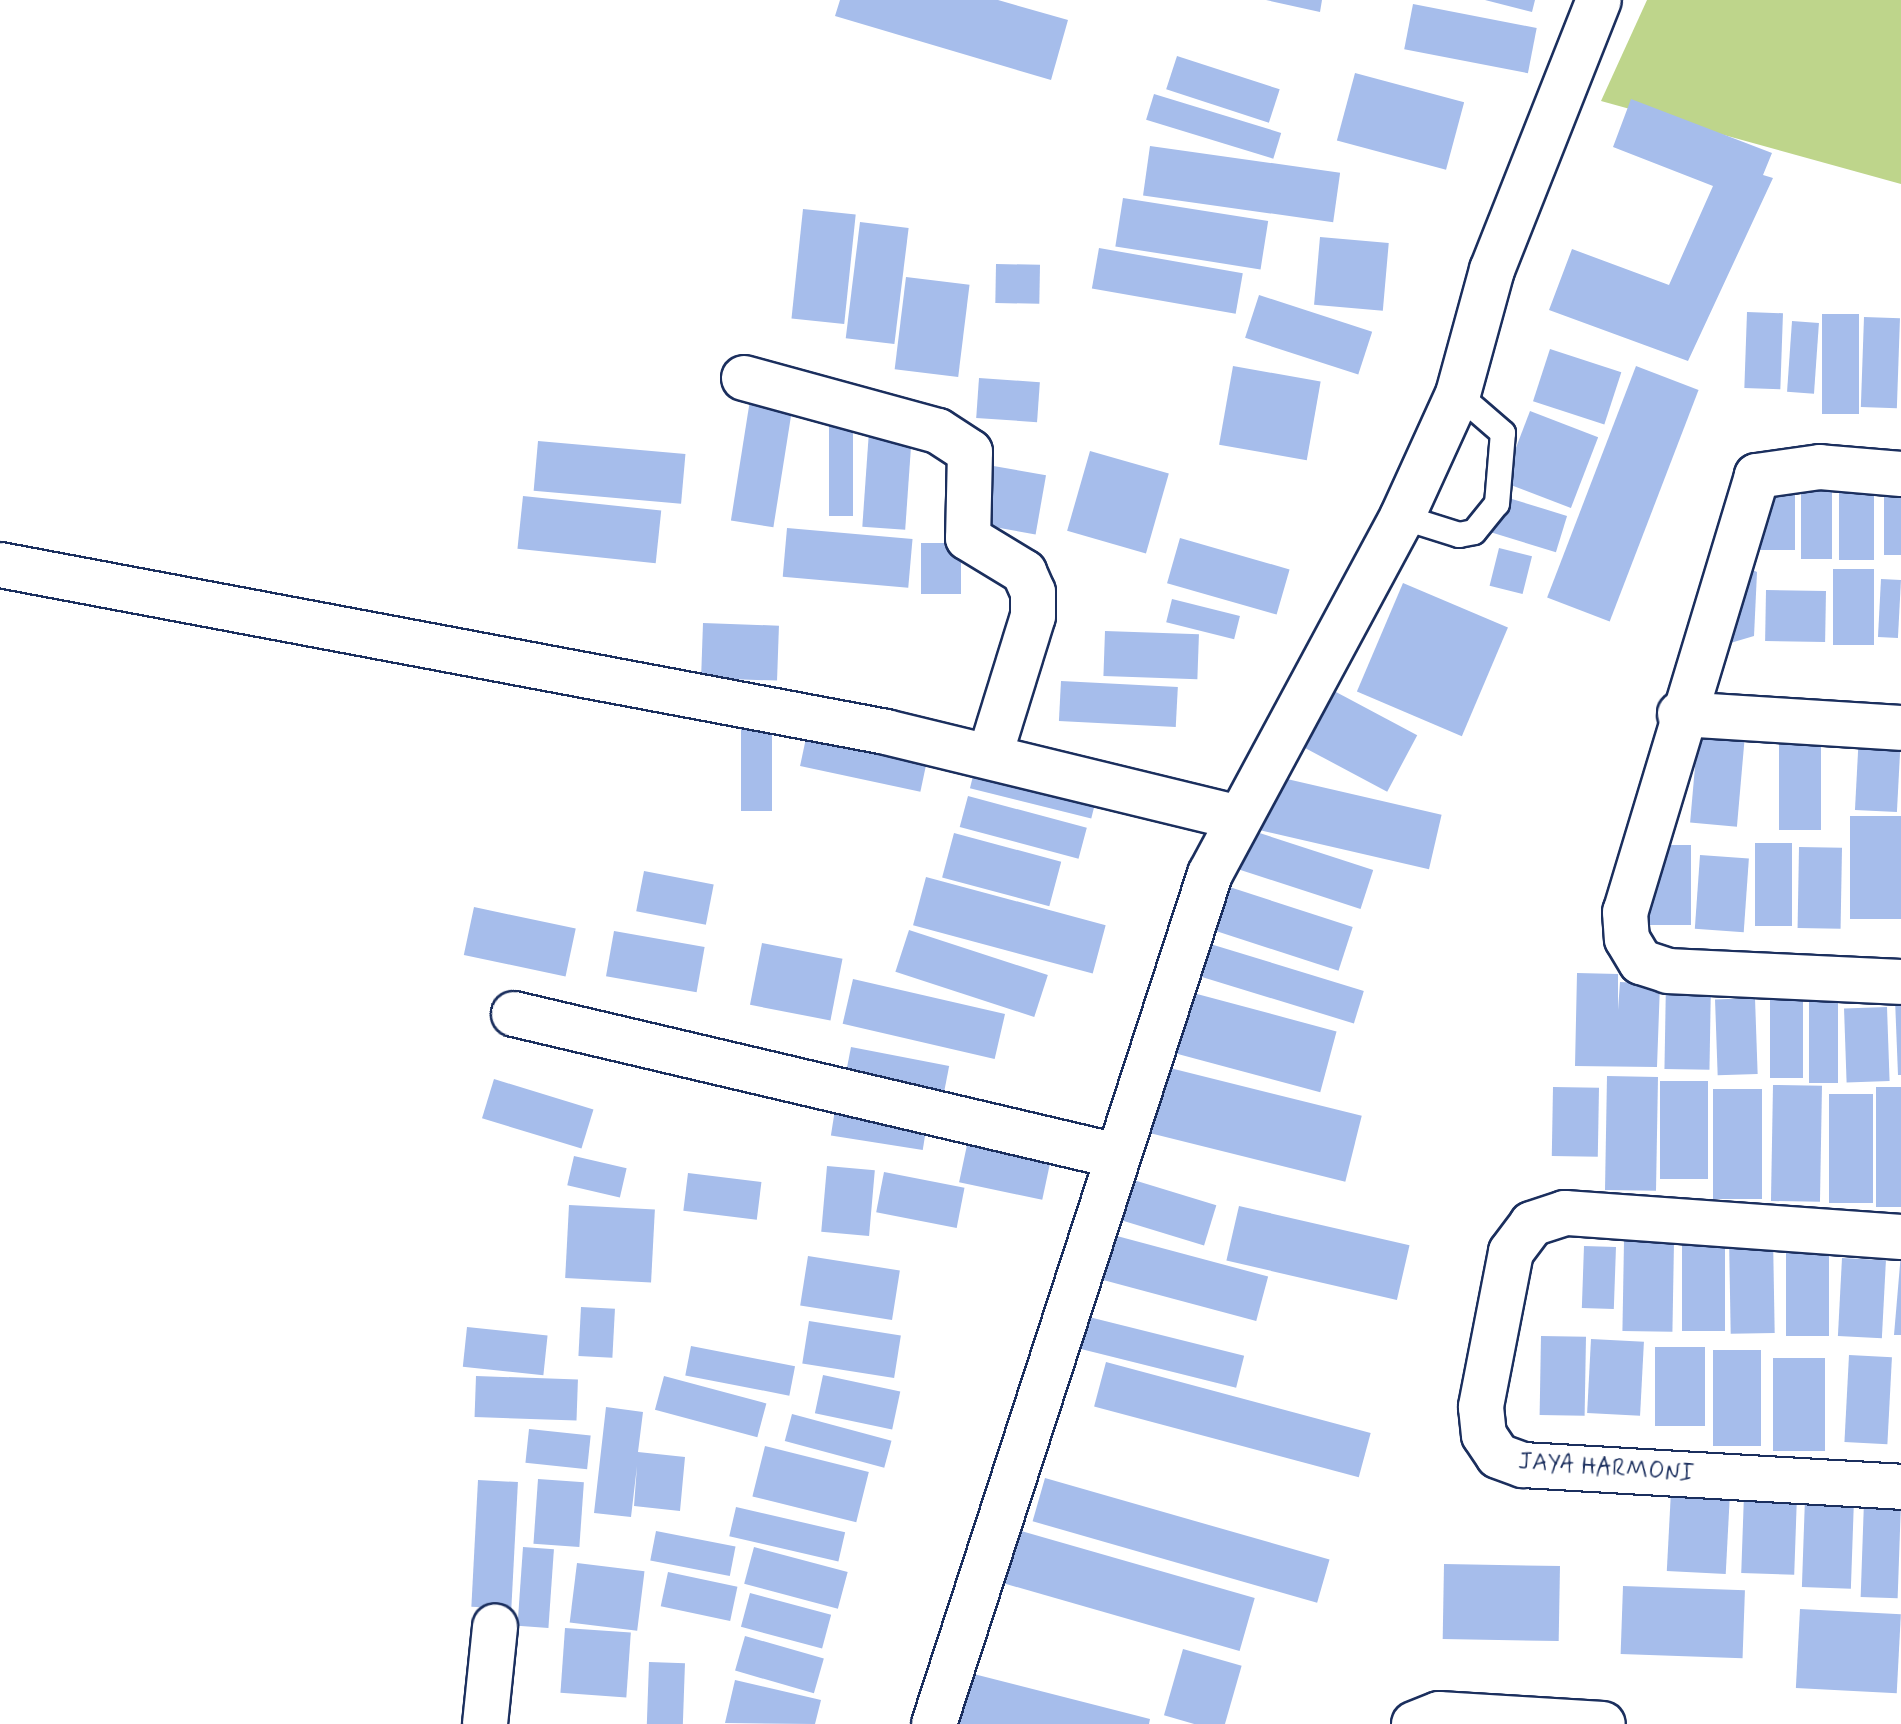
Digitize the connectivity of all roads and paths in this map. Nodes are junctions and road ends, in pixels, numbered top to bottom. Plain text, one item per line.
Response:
1 (1599, 0) edge
2 (744, 378) dead end
3 (1458, 394) junction
4 (1901, 474) edge
5 (1402, 517) junction
6 (0, 565) edge
7 (1680, 714) junction
8 (1901, 728) edge
9 (990, 755) junction
10 (1234, 817) junction
11 (1901, 982) edge
12 (514, 1014) dead end
13 (1117, 1156) junction
14 (1901, 1237) edge
15 (1901, 1487) edge
16 (495, 1627) dead end
17 (485, 1724) edge
18 (934, 1724) edge
19 (1414, 1724) edge
20 (1603, 1724) edge

1 - 3 street
2 - 9 street
3 - 5 street
3 - 5 lane
4 - 7 street
5 - 10 street
6 - 9 street
7 - 8 street
7 - 11 street
9 - 10 street
10 - 13 street
12 - 13 street
13 - 18 street
14 - 15 street, JAYA HARMONI
16 - 17 street
19 - 20 street

